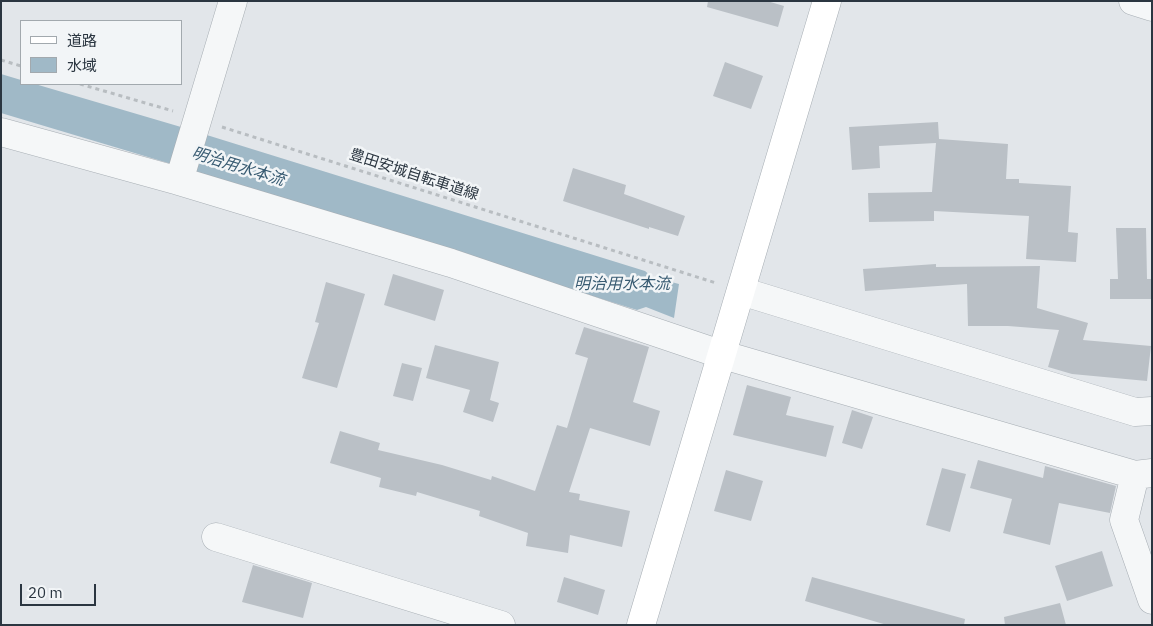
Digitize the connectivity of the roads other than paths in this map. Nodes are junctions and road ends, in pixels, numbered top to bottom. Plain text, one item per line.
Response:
1 (233, 1) edge
2 (827, 1) edge
3 (1134, 1) edge
4 (1152, 7) edge
5 (1, 132) edge
6 (179, 181) junction
7 (740, 295) junction
8 (722, 349) junction
9 (1152, 411) edge
10 (1143, 474) edge
11 (216, 537) dead end
12 (1152, 600) edge
13 (501, 625) edge
14 (641, 625) edge

1 - 6 street
2 - 7 street
3 - 4 street
5 - 6 street
6 - 8 street
7 - 8 street
7 - 9 street
8 - 10 street
8 - 14 street
10 - 12 street
11 - 13 street

